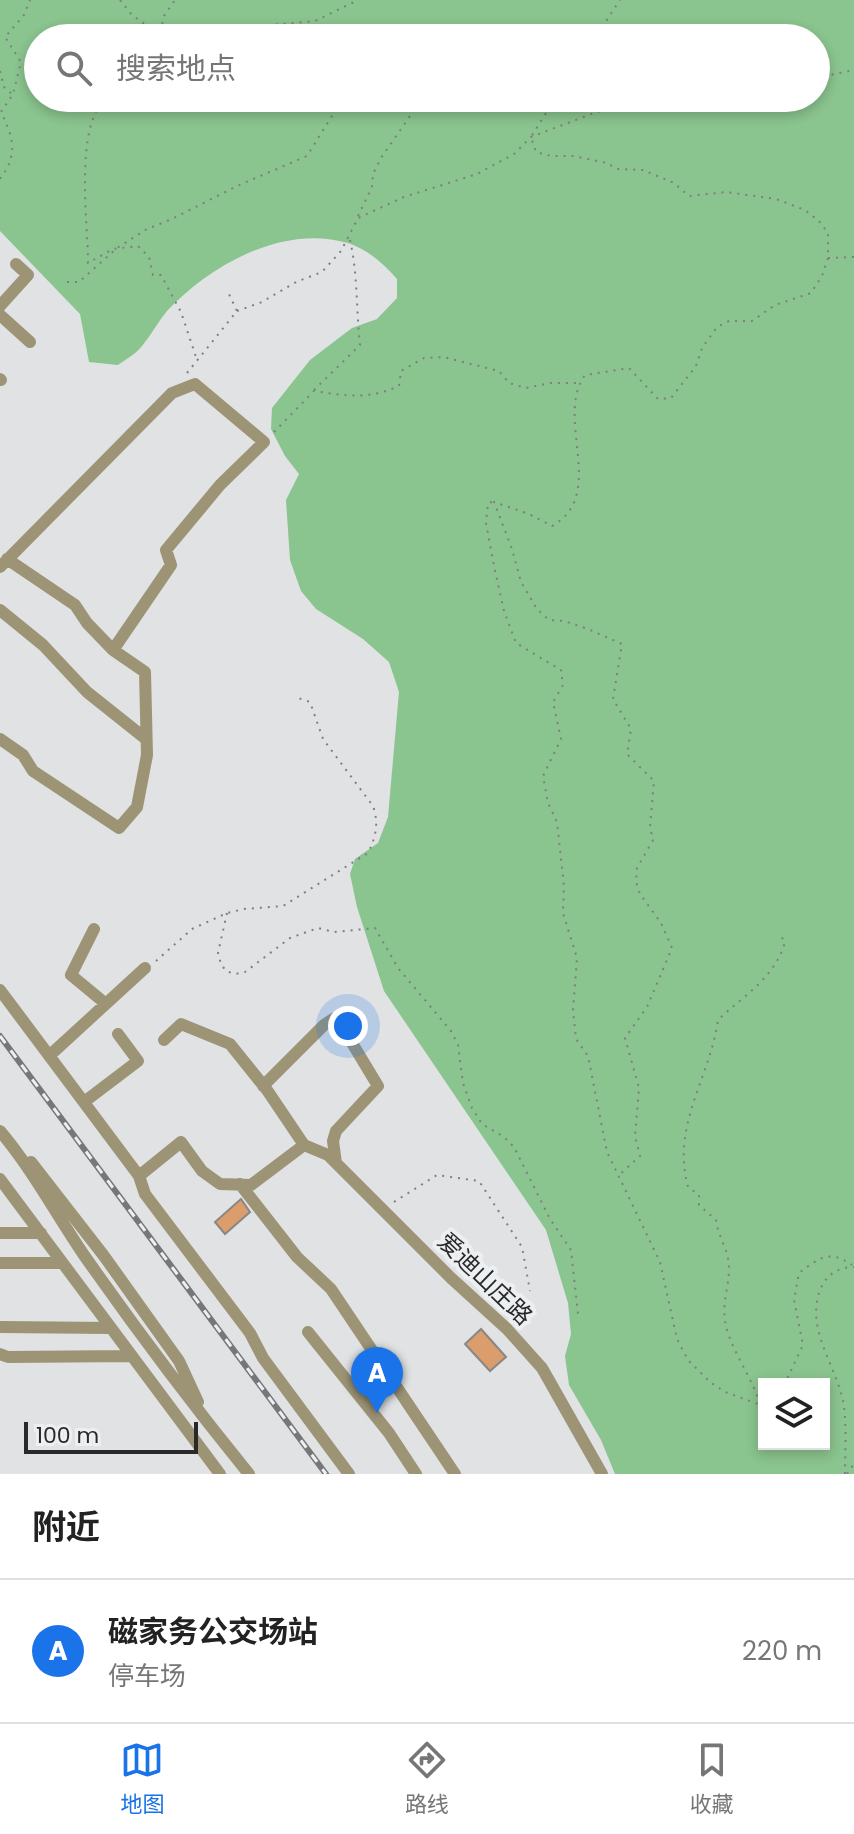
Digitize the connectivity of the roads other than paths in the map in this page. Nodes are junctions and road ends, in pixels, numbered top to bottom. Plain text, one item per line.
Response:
1 (16, 264) dead end
2 (0, 306) edge
3 (0, 315) edge
4 (30, 342) dead end
5 (4, 563) edge
6 (0, 610) edge
7 (113, 650) junction
8 (0, 739) edge
9 (146, 739) junction
10 (94, 929) dead end
11 (145, 968) road end
12 (0, 990) edge
13 (106, 1004) junction
14 (118, 1034) dead end
15 (164, 1040) dead end
16 (49, 1056) junction
17 (263, 1086) junction
18 (84, 1102) junction
19 (0, 1131) edge
20 (304, 1145) junction
21 (336, 1163) junction
22 (139, 1176) junction
23 (0, 1179) edge
24 (240, 1184) junction
25 (15, 1199) junction
26 (0, 1200) edge
27 (0, 1233) edge
28 (41, 1233) junction
29 (0, 1263) edge
30 (62, 1263) junction
31 (0, 1327) edge
32 (111, 1328) junction
33 (308, 1332) dead end
34 (0, 1354) edge
35 (132, 1356) junction
36 (220, 1474) edge
37 (249, 1474) edge
38 (349, 1474) edge
39 (416, 1474) edge
40 (455, 1474) edge
41 (602, 1474) edge

1 - 2 street
3 - 4 street
5 - 7 street
5 - 7 street
6 - 9 street
7 - 9 street
8 - 9 street
10 - 13 street
11 - 13 street
12 - 16 street
13 - 16 street
14 - 18 street
15 - 17 street
16 - 18 street
17 - 20 street
17 - 21 street
18 - 22 street
19 - 37 street
20 - 21 street, 爱迪山庄路
20 - 24 street
21 - 41 street, 爱迪山庄路
22 - 24 street
22 - 38 street
23 - 25 street
24 - 40 street
25 - 26 street
25 - 28 street
27 - 28 street
28 - 30 street
29 - 30 street
30 - 32 street
31 - 32 street
32 - 35 street
33 - 39 street
34 - 35 street
35 - 36 street

